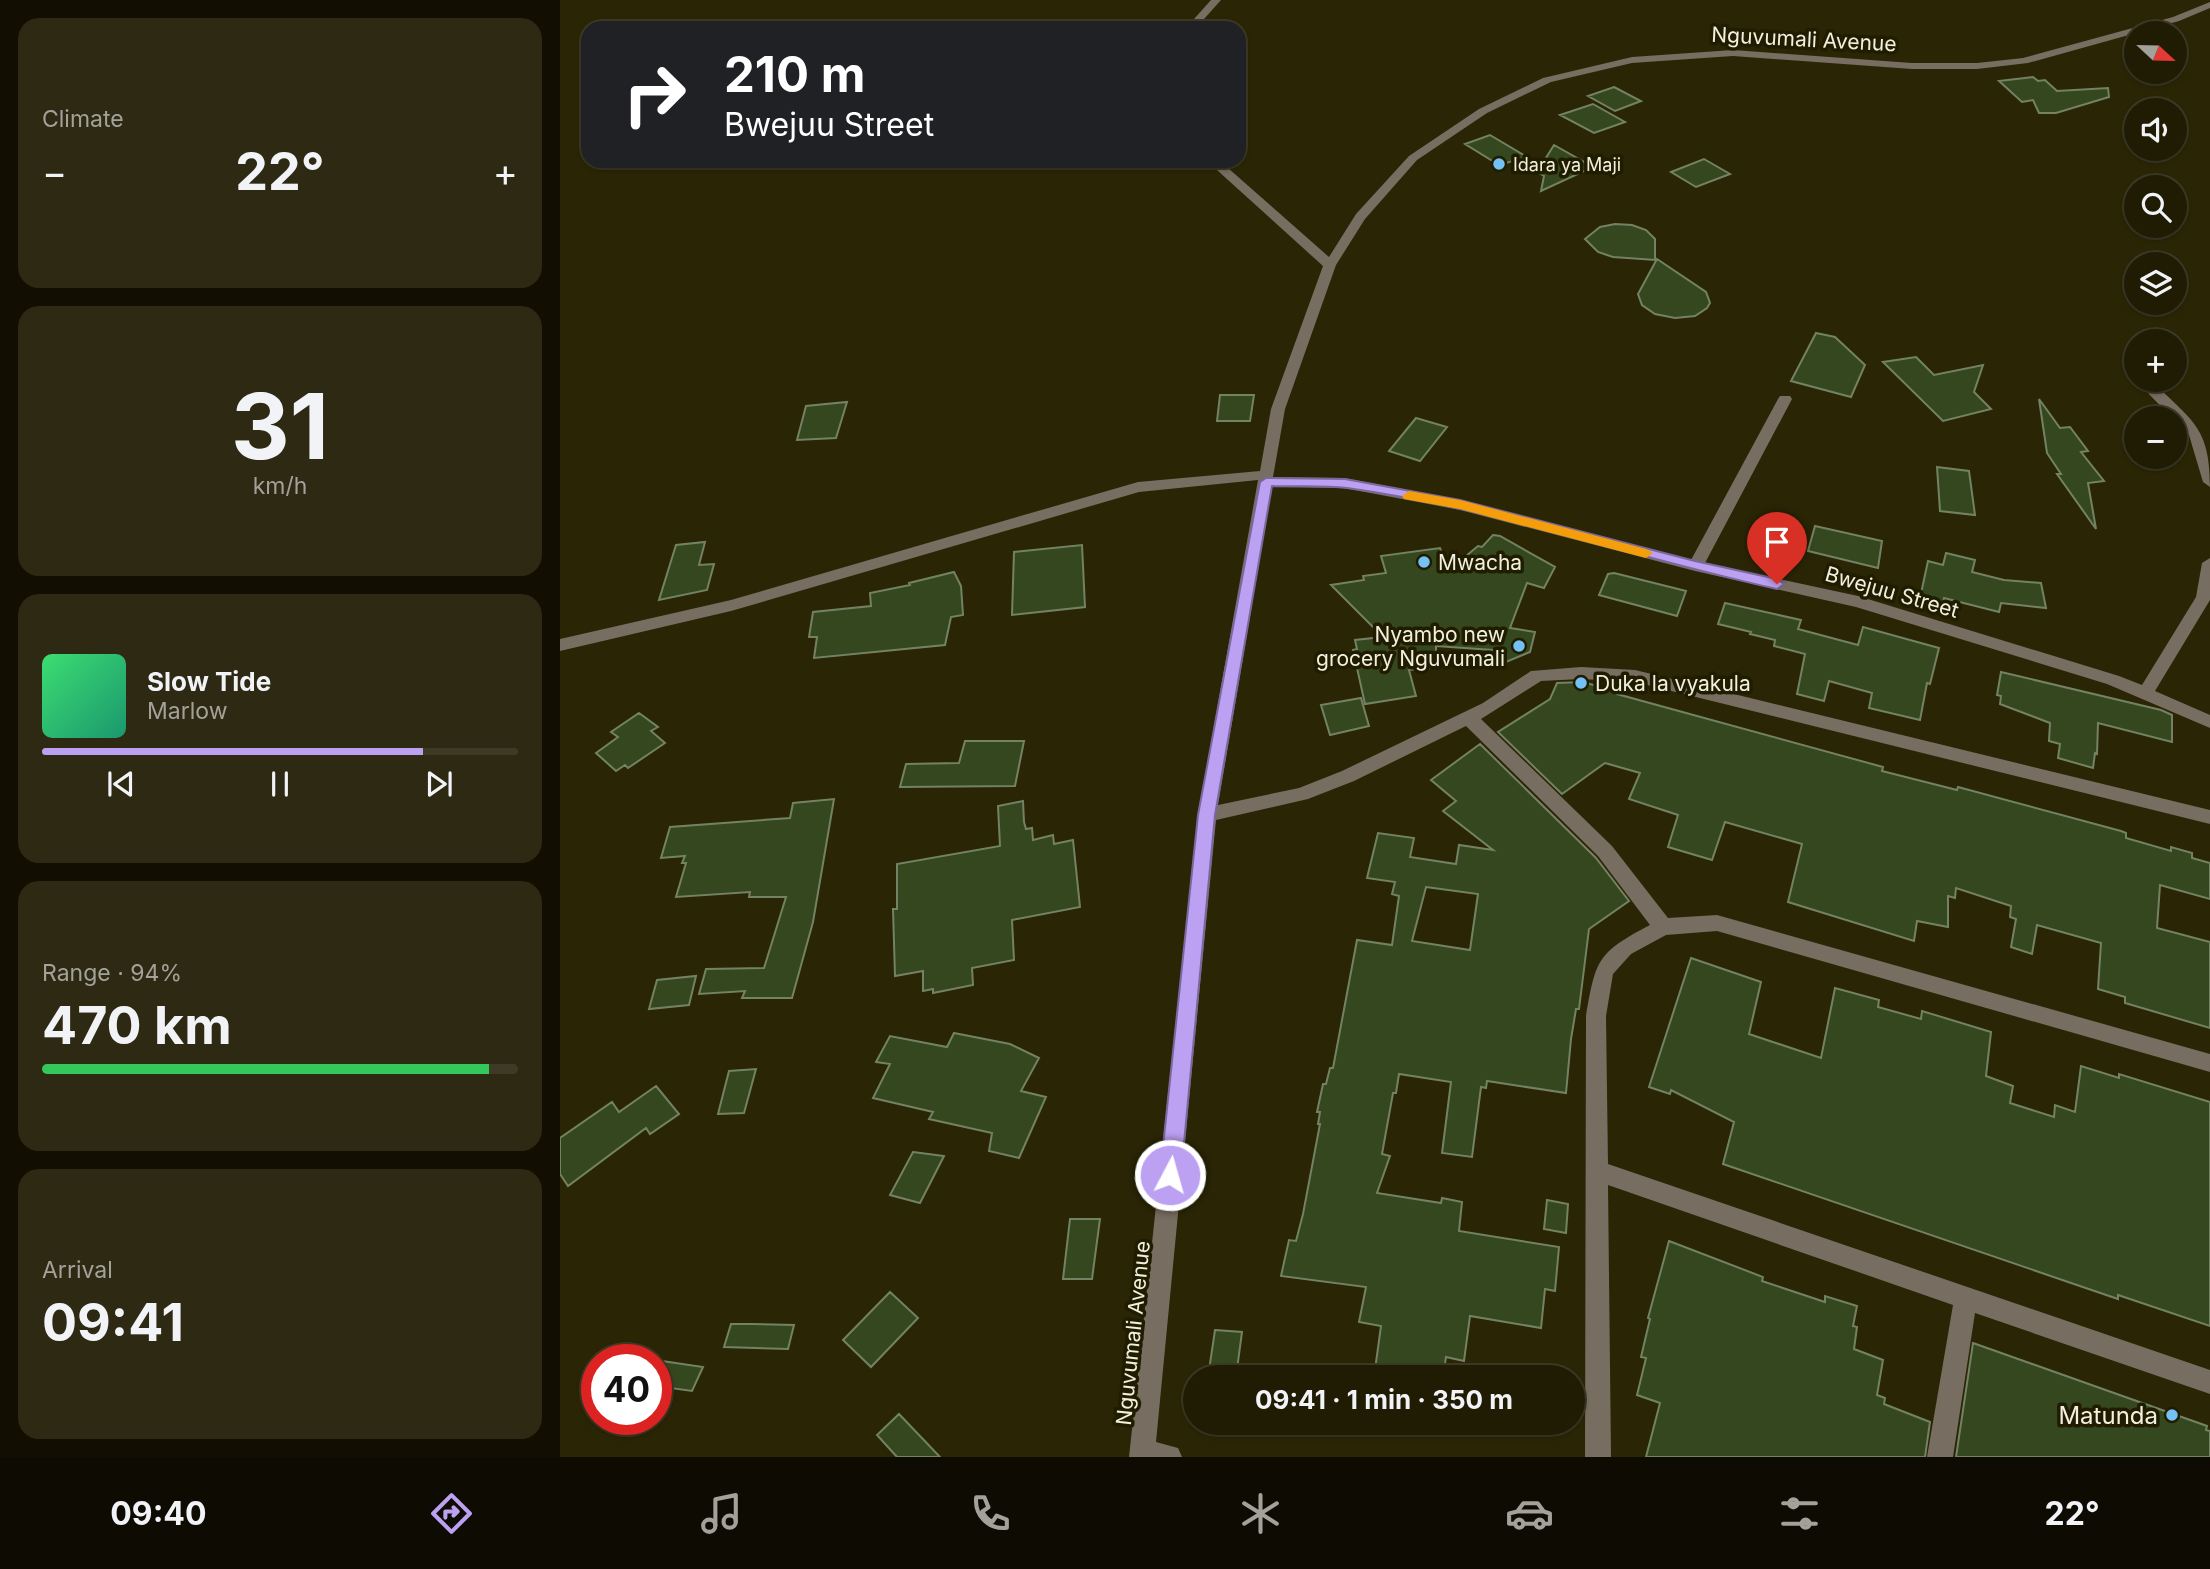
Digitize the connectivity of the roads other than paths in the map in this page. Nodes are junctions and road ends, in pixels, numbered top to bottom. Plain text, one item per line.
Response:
1 (1216, 0) edge
2 (2210, 5) edge
3 (1197, 21) edge
4 (1221, 168) edge
5 (1330, 265) junction
6 (2155, 392) edge
7 (1785, 399) dead end
8 (1267, 479) junction
9 (2210, 482) edge
10 (2210, 564) edge
11 (1695, 566) junction
12 (560, 645) edge
13 (2145, 694) junction
14 (1469, 718) junction
15 (2210, 722) edge
16 (1207, 815) junction
17 (2210, 817) edge
18 (1663, 927) junction
19 (2210, 1063) edge
20 (1597, 1171) junction
21 (1966, 1298) junction
22 (2210, 1382) edge
23 (1142, 1454) edge
24 (1169, 1457) edge
25 (1598, 1457) edge
26 (1940, 1457) edge

1 - 3 street
2 - 5 street, Nguvumali Avenue
4 - 5 street
5 - 8 street, Nguvumali Avenue
6 - 9 street
7 - 11 street
8 - 11 street, Bwejuu Street
8 - 12 street, Bwejuu Street
8 - 16 street, Nguvumali Avenue
10 - 13 street
11 - 13 street, Bwejuu Street
13 - 15 street, Bwejuu Street
14 - 16 street
14 - 17 street
14 - 18 street
16 - 23 street, Nguvumali Avenue
18 - 19 street
18 - 20 street
20 - 21 street
20 - 25 street
21 - 22 street
21 - 26 street
23 - 24 street

